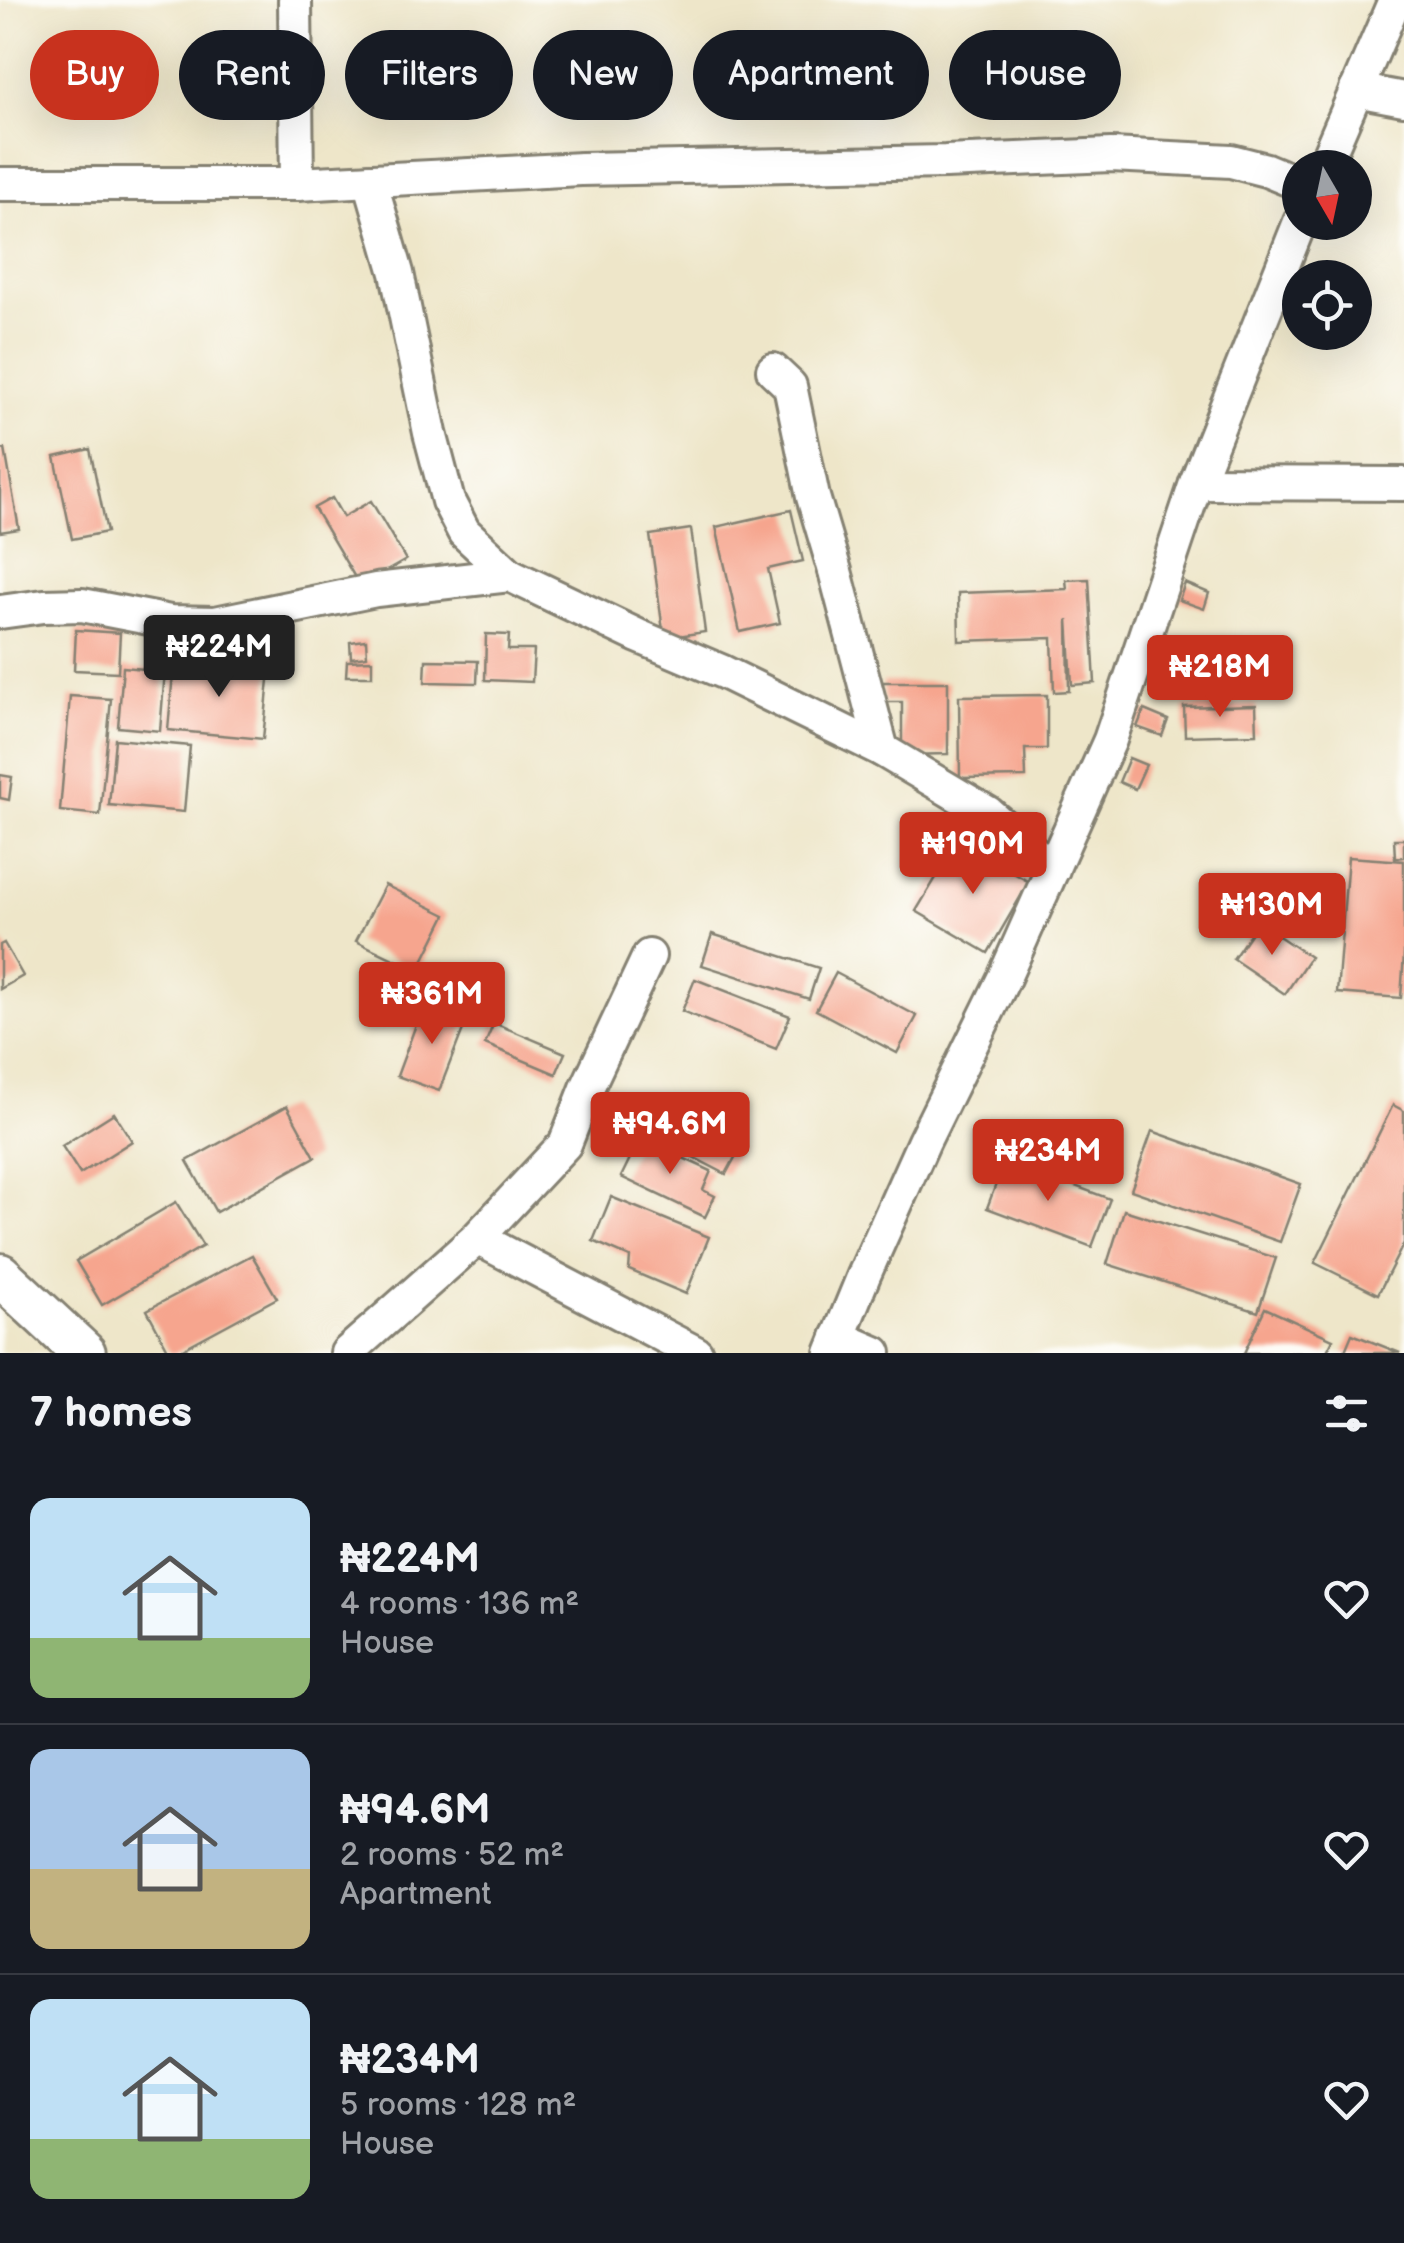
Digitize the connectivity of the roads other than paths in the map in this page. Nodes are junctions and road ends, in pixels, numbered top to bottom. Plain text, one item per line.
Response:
1 (294, 0) edge
2 (1395, 0) edge
3 (1356, 90) junction
4 (1404, 99) edge
5 (1331, 150) edge
6 (1282, 177) edge
7 (370, 180) junction
8 (0, 184) edge
9 (297, 184) junction
10 (1293, 240) edge
11 (773, 370) dead end
12 (1196, 483) junction
13 (1404, 484) edge
14 (510, 574) junction
15 (0, 612) edge
16 (882, 750) junction
17 (1053, 868) junction
18 (649, 956) dead end
19 (477, 1238) junction
20 (0, 1275) edge
21 (835, 1345) edge
22 (84, 1353) edge
23 (347, 1353) edge
24 (696, 1353) edge
25 (875, 1353) edge

1 - 9 street
2 - 3 street
3 - 4 street
3 - 5 street
6 - 7 street
7 - 9 street
7 - 14 street
8 - 9 street
10 - 12 street
11 - 16 street
12 - 13 street
12 - 17 street
14 - 15 street
14 - 16 street
16 - 17 street
17 - 21 street
18 - 19 street
19 - 23 street
19 - 24 street
20 - 22 street
21 - 25 street

